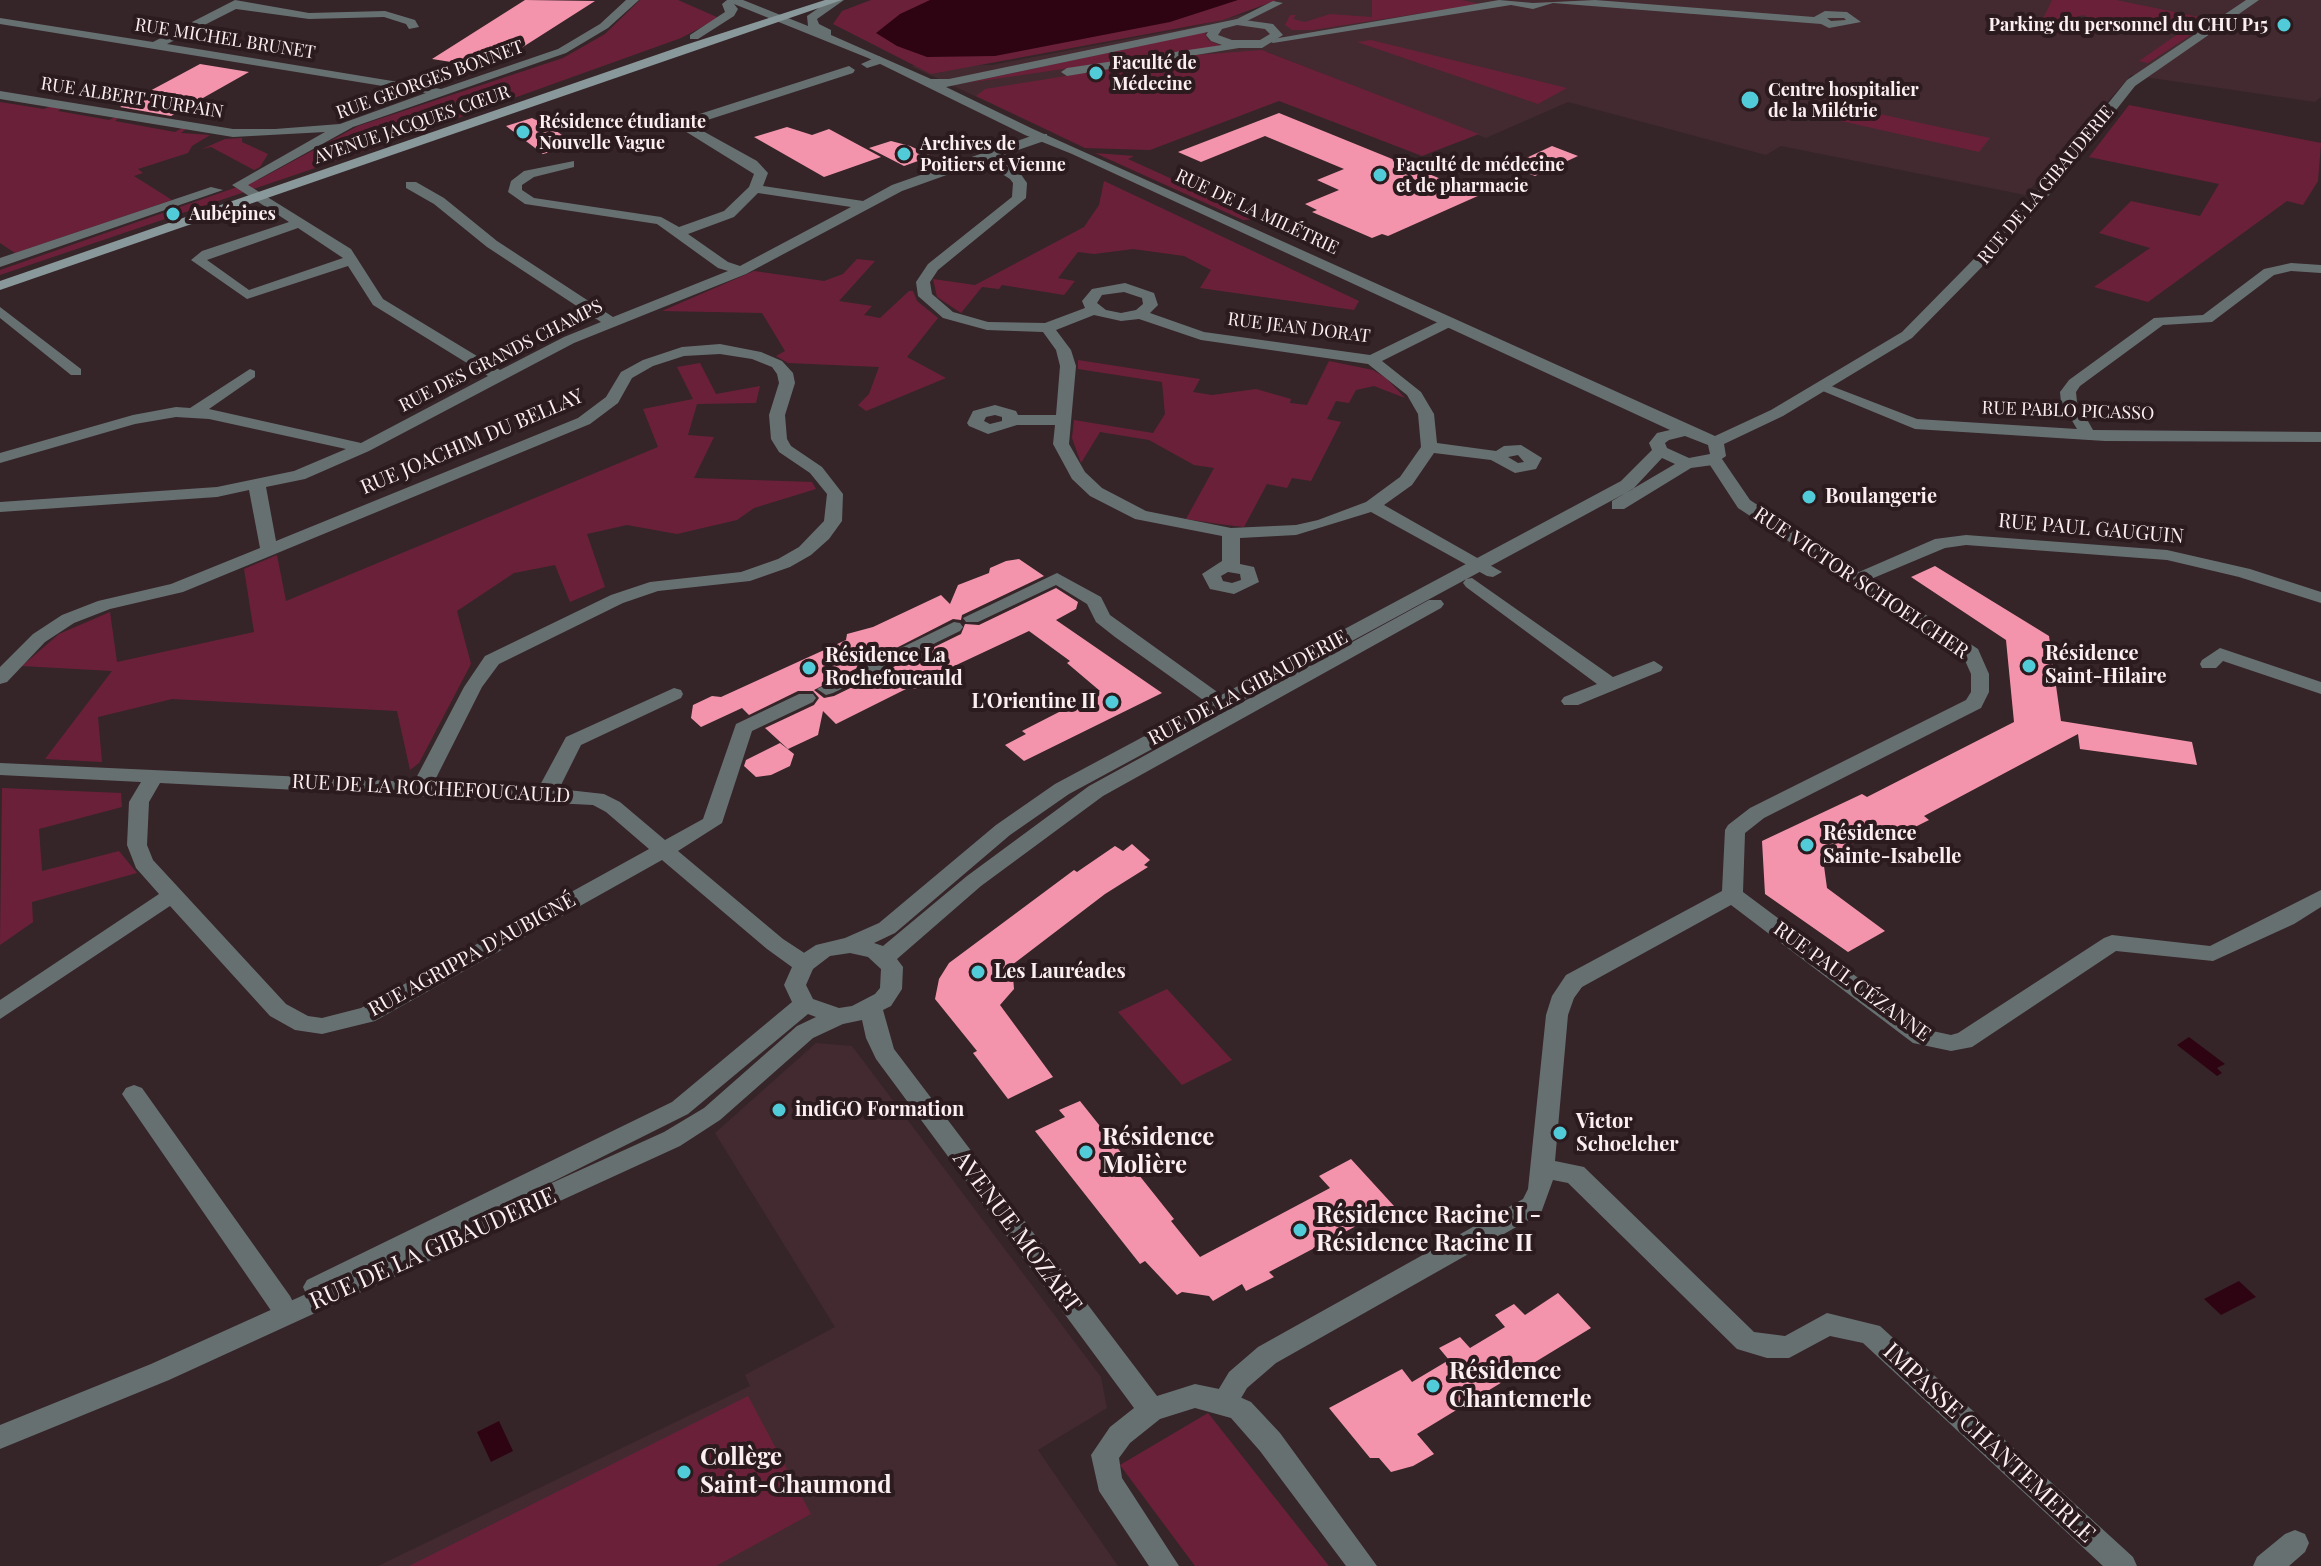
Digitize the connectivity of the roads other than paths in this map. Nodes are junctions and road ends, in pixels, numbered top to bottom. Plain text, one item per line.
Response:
1 (617, 0) edge
2 (633, 0) edge
3 (810, 0) edge
4 (837, 0) edge
5 (1552, 0) edge
6 (2253, 0) edge
7 (729, 1) edge
8 (1507, 1) edge
9 (1280, 2) edge
10 (239, 3) edge
11 (1855, 4) dead end
12 (769, 17) junction
13 (0, 21) edge
14 (1237, 22) junction
15 (604, 26) junction
16 (413, 27) dead end
17 (1217, 27) junction
18 (1271, 31) junction
19 (694, 37) junction
20 (847, 44) junction
21 (1242, 45) junction
22 (155, 46) junction
23 (873, 62) junction
24 (1033, 66) junction
25 (849, 70) dead end
26 (925, 83) junction
27 (940, 91) junction
28 (444, 92) junction
29 (0, 95) edge
30 (602, 118) dead end
31 (349, 124) junction
32 (682, 124) junction
33 (259, 134) junction
34 (1042, 137) junction
35 (984, 157) junction
36 (569, 164) dead end
37 (264, 172) junction
38 (411, 185) dead end
39 (755, 189) junction
40 (216, 190) dead end
41 (255, 195) junction
42 (866, 205) junction
43 (299, 223) junction
44 (679, 232) junction
45 (352, 260) junction
46 (0, 263) edge
47 (2321, 269) edge
48 (741, 271) junction
49 (0, 278) edge
50 (0, 286) edge
51 (1093, 310) junction
52 (0, 311) edge
53 (1140, 314) junction
54 (611, 322) junction
55 (1449, 322) junction
56 (1047, 328) junction
57 (1372, 360) junction
58 (76, 372) dead end
59 (250, 374) dead end
60 (499, 376) junction
61 (1821, 387) junction
62 (1619, 400) junction
63 (195, 412) junction
64 (1012, 420) dead end
65 (1061, 420) junction
66 (1686, 431) junction
67 (2088, 435) junction
68 (2321, 437) edge
69 (1662, 444) junction
70 (1429, 447) junction
71 (363, 448) junction
72 (1715, 451) junction
73 (1499, 456) dead end
74 (0, 458) edge
75 (1687, 463) junction
76 (257, 486) junction
77 (1372, 506) junction
78 (0, 507) edge
79 (1231, 533) junction
80 (269, 551) junction
81 (1231, 565) dead end
82 (1486, 568) junction
83 (1859, 578) junction
84 (1472, 583) junction
85 (2321, 598) edge
86 (972, 618) dead end
87 (954, 627) dead end
88 (2209, 664) dead end
89 (1654, 667) dead end
90 (0, 678) edge
91 (1611, 685) junction
92 (2321, 688) edge
93 (826, 689) dead end
94 (674, 694) dead end
95 (806, 698) dead end
96 (1571, 701) dead end
97 (1226, 708) junction
98 (0, 769) edge
99 (154, 776) junction
100 (421, 788) junction
101 (546, 794) junction
102 (663, 849) junction
103 (172, 895) junction
104 (1732, 895) junction
105 (2321, 897) edge
106 (850, 945) junction
107 (885, 957) junction
108 (804, 964) junction
109 (805, 1005) junction
110 (871, 1008) junction
111 (0, 1011) edge
112 (839, 1016) junction
113 (134, 1094) dead end
114 (1542, 1169) junction
115 (281, 1304) junction
116 (1224, 1402) junction
117 (1151, 1410) junction
118 (0, 1424) edge
119 (0, 1437) edge
120 (2295, 1543) dead end
121 (1165, 1566) edge
122 (1363, 1566) edge
123 (2123, 1566) edge
124 (2267, 1566) edge

1 - 15 street
2 - 15 street, RUE GEORGES BONNET
3 - 12 main road, AVENUE JACQUES CŒUR
4 - 12 main road, AVENUE JACQUES CŒUR
4 - 20 street
5 - 8 street
5 - 11 street
6 - 61 street, RUE DE LA GIBAUDERIE
7 - 12 street
7 - 19 street
8 - 18 street
9 - 14 street
9 - 18 street
10 - 16 street
10 - 22 street
12 - 19 main road, AVENUE JACQUES CŒUR
12 - 20 street, RUE DE LA MILÉTRIE
12 - 23 street, RUE DE LA MILÉTRIE
12 - 41 main road, AVENUE JACQUES CŒUR
13 - 22 street, RUE MICHEL BRUNET
14 - 17 street
14 - 18 street
15 - 28 street, RUE GEORGES BONNET
17 - 21 street
17 - 24 street
18 - 21 street
19 - 41 main road, AVENUE JACQUES CŒUR
20 - 23 street, RUE DE LA MILÉTRIE
21 - 27 street
22 - 28 street, RUE MICHEL BRUNET
23 - 26 street, RUE DE LA MILÉTRIE
24 - 26 street
24 - 27 street
25 - 32 street
26 - 27 street, RUE DE LA MILÉTRIE
27 - 34 street, RUE DE LA MILÉTRIE
28 - 31 street, RUE GEORGES BONNET
29 - 33 street, RUE ALBERT TURPAIN
30 - 32 street
31 - 33 street, RUE ALBERT TURPAIN
31 - 37 street, RUE GEORGES BONNET
32 - 39 street
33 - 37 street
34 - 35 street, RUE DES GRANDS CHAMPS
34 - 55 street, RUE DE LA MILÉTRIE
35 - 42 street, RUE DES GRANDS CHAMPS
35 - 56 street
36 - 44 street
37 - 41 street, RUE GEORGES BONNET
38 - 54 street
39 - 42 street
39 - 44 street
40 - 46 street
41 - 43 street
41 - 49 main road, AVENUE JACQUES CŒUR
41 - 50 main road, AVENUE JACQUES CŒUR
42 - 48 street, RUE DES GRANDS CHAMPS
43 - 45 street
43 - 45 street
44 - 48 street
45 - 60 street
47 - 67 street
48 - 54 street, RUE DES GRANDS CHAMPS
51 - 53 street
51 - 53 street
51 - 56 street
52 - 58 street
53 - 57 street, RUE JEAN DORAT
54 - 60 street, RUE DES GRANDS CHAMPS
55 - 57 street, RUE JEAN DORAT
55 - 62 street, RUE DE LA MILÉTRIE
56 - 65 street
57 - 70 street
59 - 63 street
60 - 71 street, RUE DES GRANDS CHAMPS
61 - 67 street, RUE PABLO PICASSO
61 - 72 street, RUE DE LA GIBAUDERIE
62 - 66 street, RUE DE LA MILÉTRIE
62 - 69 street, RUE DE LA MILÉTRIE
63 - 71 street
63 - 74 street
64 - 65 street
65 - 79 street
66 - 69 street
66 - 72 street, RUE DE LA MILÉTRIE
67 - 68 street, RUE PABLO PICASSO
69 - 75 street, RUE DE LA MILÉTRIE
69 - 82 street, RUE DE LA GIBAUDERIE
70 - 73 street
70 - 77 street
71 - 76 street, RUE DES GRANDS CHAMPS
72 - 75 street, RUE DE LA GIBAUDERIE
72 - 83 street, RUE VICTOR SCHOELCHER
75 - 82 street, RUE DE LA GIBAUDERIE
76 - 78 street, RUE DES GRANDS CHAMPS
76 - 80 street
77 - 79 street
77 - 82 street
79 - 81 street
80 - 90 street, RUE JOACHIM DU BELLAY
80 - 100 street, RUE JOACHIM DU BELLAY
82 - 84 street, RUE DE LA GIBAUDERIE
82 - 97 street, RUE DE LA GIBAUDERIE
83 - 85 street, RUE PAUL GAUGUIN
83 - 104 street, RUE VICTOR SCHOELCHER
84 - 91 street
84 - 97 street, RUE DE LA GIBAUDERIE
86 - 97 street
87 - 93 street
88 - 92 street
89 - 91 street
91 - 96 street
94 - 101 street
95 - 102 street, RUE AGRIPPA D'AUBIGNÉ
97 - 106 street, RUE DE LA GIBAUDERIE
97 - 107 street, RUE DE LA GIBAUDERIE
98 - 99 street, RUE DE LA ROCHEFOUCAULD
99 - 100 street, RUE DE LA ROCHEFOUCAULD
99 - 103 street, RUE AGRIPPA D'AUBIGNÉ
100 - 101 street, RUE DE LA ROCHEFOUCAULD
101 - 102 street, RUE DE LA ROCHEFOUCAULD
102 - 103 street, RUE AGRIPPA D'AUBIGNÉ
102 - 108 street, RUE DE LA ROCHEFOUCAULD
103 - 111 street
104 - 105 street, RUE PAUL CÉZANNE
104 - 114 street
106 - 107 street
106 - 108 street
107 - 110 street
108 - 109 street
109 - 112 street
109 - 115 street, RUE DE LA GIBAUDERIE
110 - 112 street
110 - 117 street, AVENUE MOZART
112 - 119 street, RUE DE LA GIBAUDERIE
113 - 115 street
114 - 116 street
114 - 123 street, IMPASSE CHANTEMERLE
115 - 118 street, RUE DE LA GIBAUDERIE
116 - 117 street
116 - 122 street
117 - 121 street
120 - 124 street

